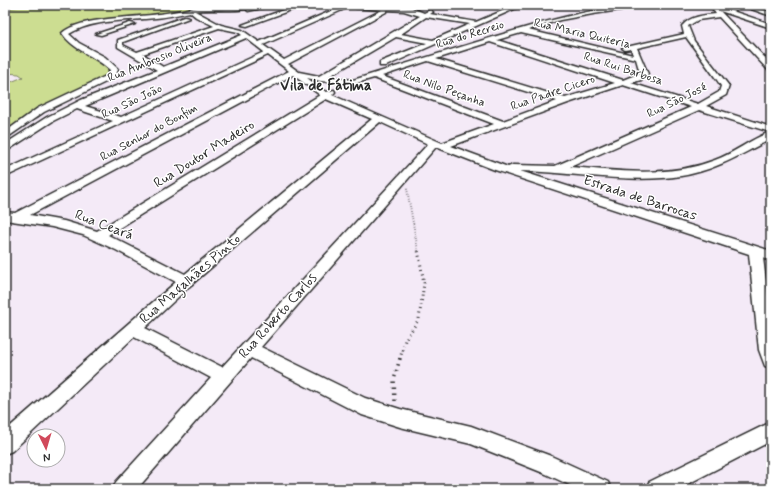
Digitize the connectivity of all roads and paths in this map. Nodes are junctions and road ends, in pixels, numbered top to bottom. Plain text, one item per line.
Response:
1 (25, 5) edge
2 (255, 5) edge
3 (276, 5) edge
4 (302, 5) edge
5 (339, 5) edge
6 (651, 5) edge
7 (743, 5) edge
8 (206, 6) edge
9 (347, 6) junction
10 (712, 6) edge
11 (247, 7) edge
12 (358, 7) junction
13 (516, 7) dead end
14 (5, 9) edge
15 (228, 9) edge
16 (186, 11) junction
17 (428, 14) junction
18 (771, 14) edge
19 (720, 15) junction
20 (198, 16) junction
21 (771, 19) edge
22 (755, 21) junction
23 (478, 24) junction
24 (219, 26) junction
25 (771, 26) edge
26 (78, 27) junction
27 (158, 27) junction
28 (242, 29) junction
29 (520, 30) junction
30 (99, 34) junction
31 (395, 35) junction
32 (688, 36) junction
33 (490, 40) junction
34 (120, 41) junction
35 (433, 42) junction
36 (259, 45) junction
37 (634, 46) junction
38 (369, 50) junction
39 (607, 51) junction
40 (269, 52) junction
41 (137, 54) junction
42 (760, 56) junction
43 (771, 56) edge
44 (401, 57) junction
45 (639, 58) junction
46 (428, 59) junction
47 (284, 63) junction
48 (384, 64) dead end
49 (771, 68) edge
50 (163, 70) junction
51 (296, 72) junction
52 (376, 76) junction
53 (320, 79) junction
54 (353, 82) junction
55 (625, 82) junction
56 (99, 84) junction
57 (117, 89) junction
58 (325, 95) junction
59 (565, 101) junction
60 (82, 103) junction
61 (700, 106) junction
62 (378, 119) junction
63 (121, 120) junction
64 (504, 124) junction
65 (771, 130) edge
66 (771, 135) edge
67 (5, 136) edge
68 (438, 145) junction
69 (5, 148) edge
70 (499, 168) junction
71 (557, 169) junction
72 (5, 174) edge
73 (405, 175) junction
74 (11, 217) edge
75 (98, 236) junction
76 (755, 251) junction
77 (771, 256) edge
78 (186, 281) junction
79 (133, 329) junction
80 (248, 349) junction
81 (771, 361) edge
82 (225, 377) junction
83 (400, 418) junction
84 (771, 431) edge
85 (5, 444) edge
86 (123, 489) edge
87 (602, 489) edge
88 (656, 489) edge

1 - 14 path
2 - 11 street
3 - 11 lane
4 - 28 street, Rua Ambrosio Oliveira
5 - 9 street
6 - 29 street, Rua do Recreio
7 - 18 street
8 - 15 street
8 - 16 street
9 - 12 street
9 - 36 street
10 - 19 street
10 - 22 street
11 - 15 street
11 - 28 street
12 - 17 street
12 - 47 street
13 - 23 street
16 - 20 street
16 - 26 street
17 - 23 street
17 - 31 street
19 - 32 street
19 - 42 street
20 - 24 street
20 - 27 street
21 - 22 street
22 - 25 street
23 - 35 street
24 - 28 street
24 - 41 street
26 - 30 street
26 - 56 street
27 - 30 street
27 - 34 street
28 - 36 street, Estrada de Barrocas
28 - 50 street, Rua Ambrosio Oliveira
29 - 33 street, Rua do Recreio
29 - 39 street, Rua Maria Quiteria
30 - 34 street
31 - 35 street
31 - 38 street
32 - 37 street
32 - 61 street, Rua São José
33 - 46 street, Rua do Recreio
33 - 55 street, Rua Rui Barbosa
34 - 41 street
35 - 44 street
36 - 40 street, Estrada de Barrocas
37 - 39 street
37 - 45 street, Rua Padre Cicero
38 - 44 street
38 - 53 street
39 - 45 street, Rua Maria Quiteria
40 - 47 street, Estrada de Barrocas
40 - 63 street, Rua São João
41 - 50 street
42 - 43 street
42 - 49 street
44 - 48 street
45 - 55 street, Rua Padre Cicero
46 - 52 street, Rua do Recreio
46 - 59 street
47 - 51 street, Estrada de Barrocas
50 - 57 street, Rua Ambrosio Oliveira
51 - 53 street, Rua do Recreio
51 - 58 street, Estrada de Barrocas
51 - 74 street, Rua Senhor do Bonfim
52 - 54 street, Rua do Recreio
52 - 64 street, Rua Nilo Peçanha
53 - 54 street, Rua do Recreio
54 - 58 street, Rua Doutor Madeiro
55 - 59 street, Rua Padre Cicero
55 - 61 street, Rua Rui Barbosa
56 - 57 street
56 - 67 street
57 - 60 street, Rua Ambrosio Oliveira
58 - 62 street, Estrada de Barrocas
58 - 75 street, Rua Doutor Madeiro
59 - 64 street, Rua Padre Cicero
60 - 63 street
60 - 69 street, Rua Ambrosio Oliveira
61 - 65 street, Rua Rui Barbosa
61 - 71 street, Rua São José
62 - 68 street, Estrada de Barrocas
62 - 78 street, Rua Magalhães Pinto
63 - 72 street, Rua São João
64 - 68 street, Rua Padre Cicero
66 - 71 street, Rua São José
68 - 70 street, Estrada de Barrocas
68 - 73 street, Rua Roberto Carlos
70 - 71 street, Rua São José
70 - 76 street, Estrada de Barrocas
73 - 80 street, Rua Roberto Carlos
73 - 83 path
74 - 75 street, Rua Ceará
75 - 78 street, Rua Ceará
76 - 77 street, Estrada de Barrocas
76 - 81 street
78 - 79 street, Rua Magalhães Pinto
79 - 82 street
79 - 85 street, Rua Magalhães Pinto
80 - 82 street, Rua Roberto Carlos
80 - 83 street
82 - 86 street, Rua Roberto Carlos
83 - 87 street
84 - 88 street

